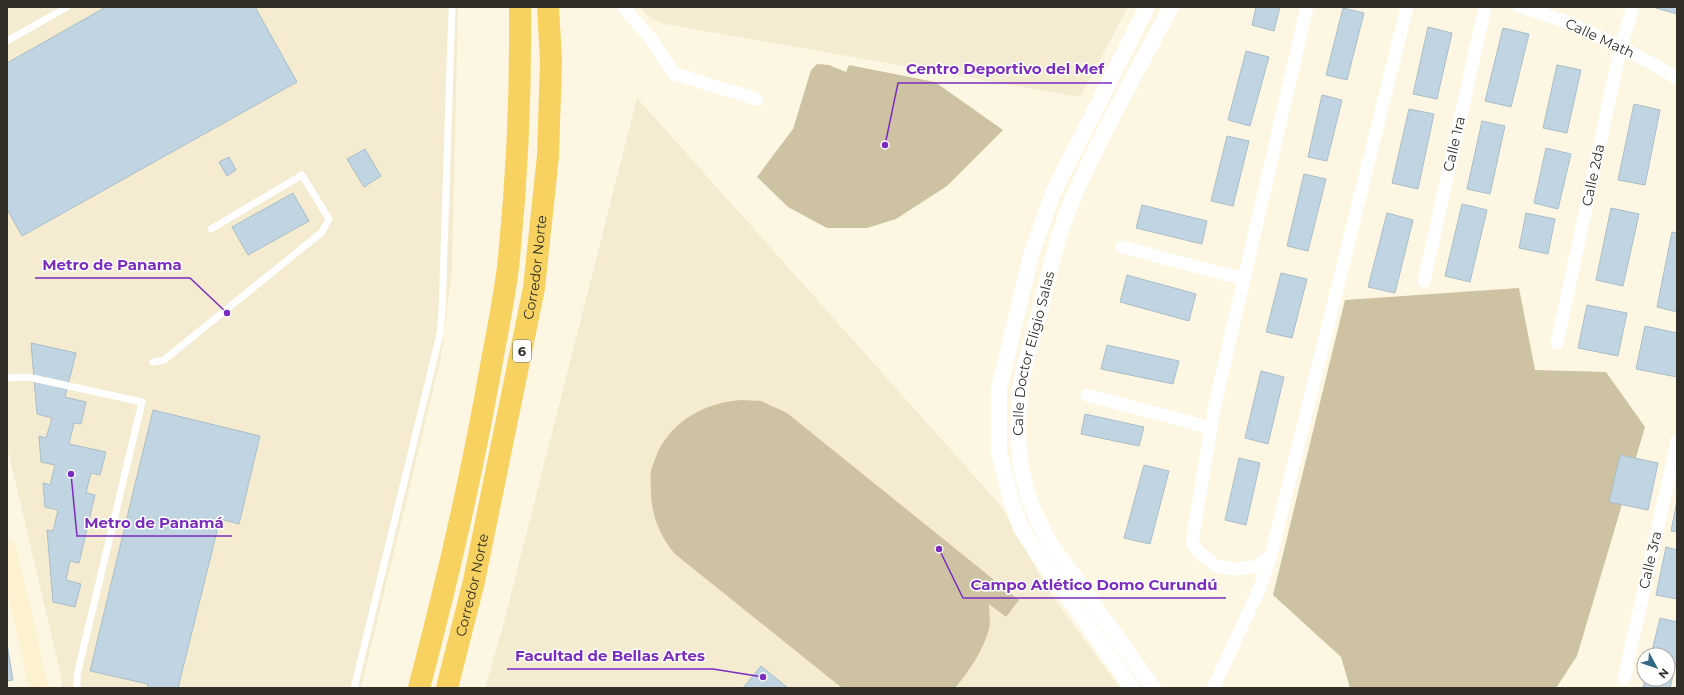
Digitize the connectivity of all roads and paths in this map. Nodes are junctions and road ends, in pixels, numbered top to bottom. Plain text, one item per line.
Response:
1 (67, 7) edge
2 (452, 7) edge
3 (520, 7) edge
4 (548, 7) edge
5 (623, 7) edge
6 (1147, 7) edge
7 (1172, 7) edge
8 (1308, 7) edge
9 (1407, 7) edge
10 (1485, 7) edge
11 (1520, 7) edge
12 (1633, 7) edge
13 (7, 41) edge
14 (1621, 46) junction
15 (1677, 78) edge
16 (757, 99) dead end
17 (211, 229) dead end
18 (1122, 247) dead end
19 (1244, 279) junction
20 (1424, 281) dead end
21 (1557, 343) dead end
22 (153, 362) dead end
23 (7, 378) edge
24 (1087, 395) dead end
25 (1211, 428) junction
26 (1677, 442) edge
27 (7, 549) edge
28 (1271, 555) junction
29 (1624, 679) dead end
30 (39, 688) edge
31 (77, 688) edge
32 (354, 688) edge
33 (419, 688) edge
34 (447, 688) edge
35 (1132, 688) edge
36 (1153, 688) edge
37 (1213, 688) edge

1 - 13 lane
2 - 32 lane
3 - 33 highway, Corredor Norte / 6
4 - 34 highway, Corredor Norte / 6
5 - 16 street
6 - 35 street, Calle Doctor Eligio Salas
7 - 36 street, Calle Doctor Eligio Salas
8 - 19 street
9 - 28 street
10 - 20 street, Calle 1ra
11 - 14 street, Calle Math
12 - 14 street, Calle 2da
14 - 15 street, Calle Math
14 - 21 street, Calle 2da
17 - 22 lane
18 - 19 street
19 - 25 street
23 - 31 lane
24 - 25 street
25 - 28 street
26 - 29 street, Calle 3ra
27 - 30 main road
28 - 37 street

